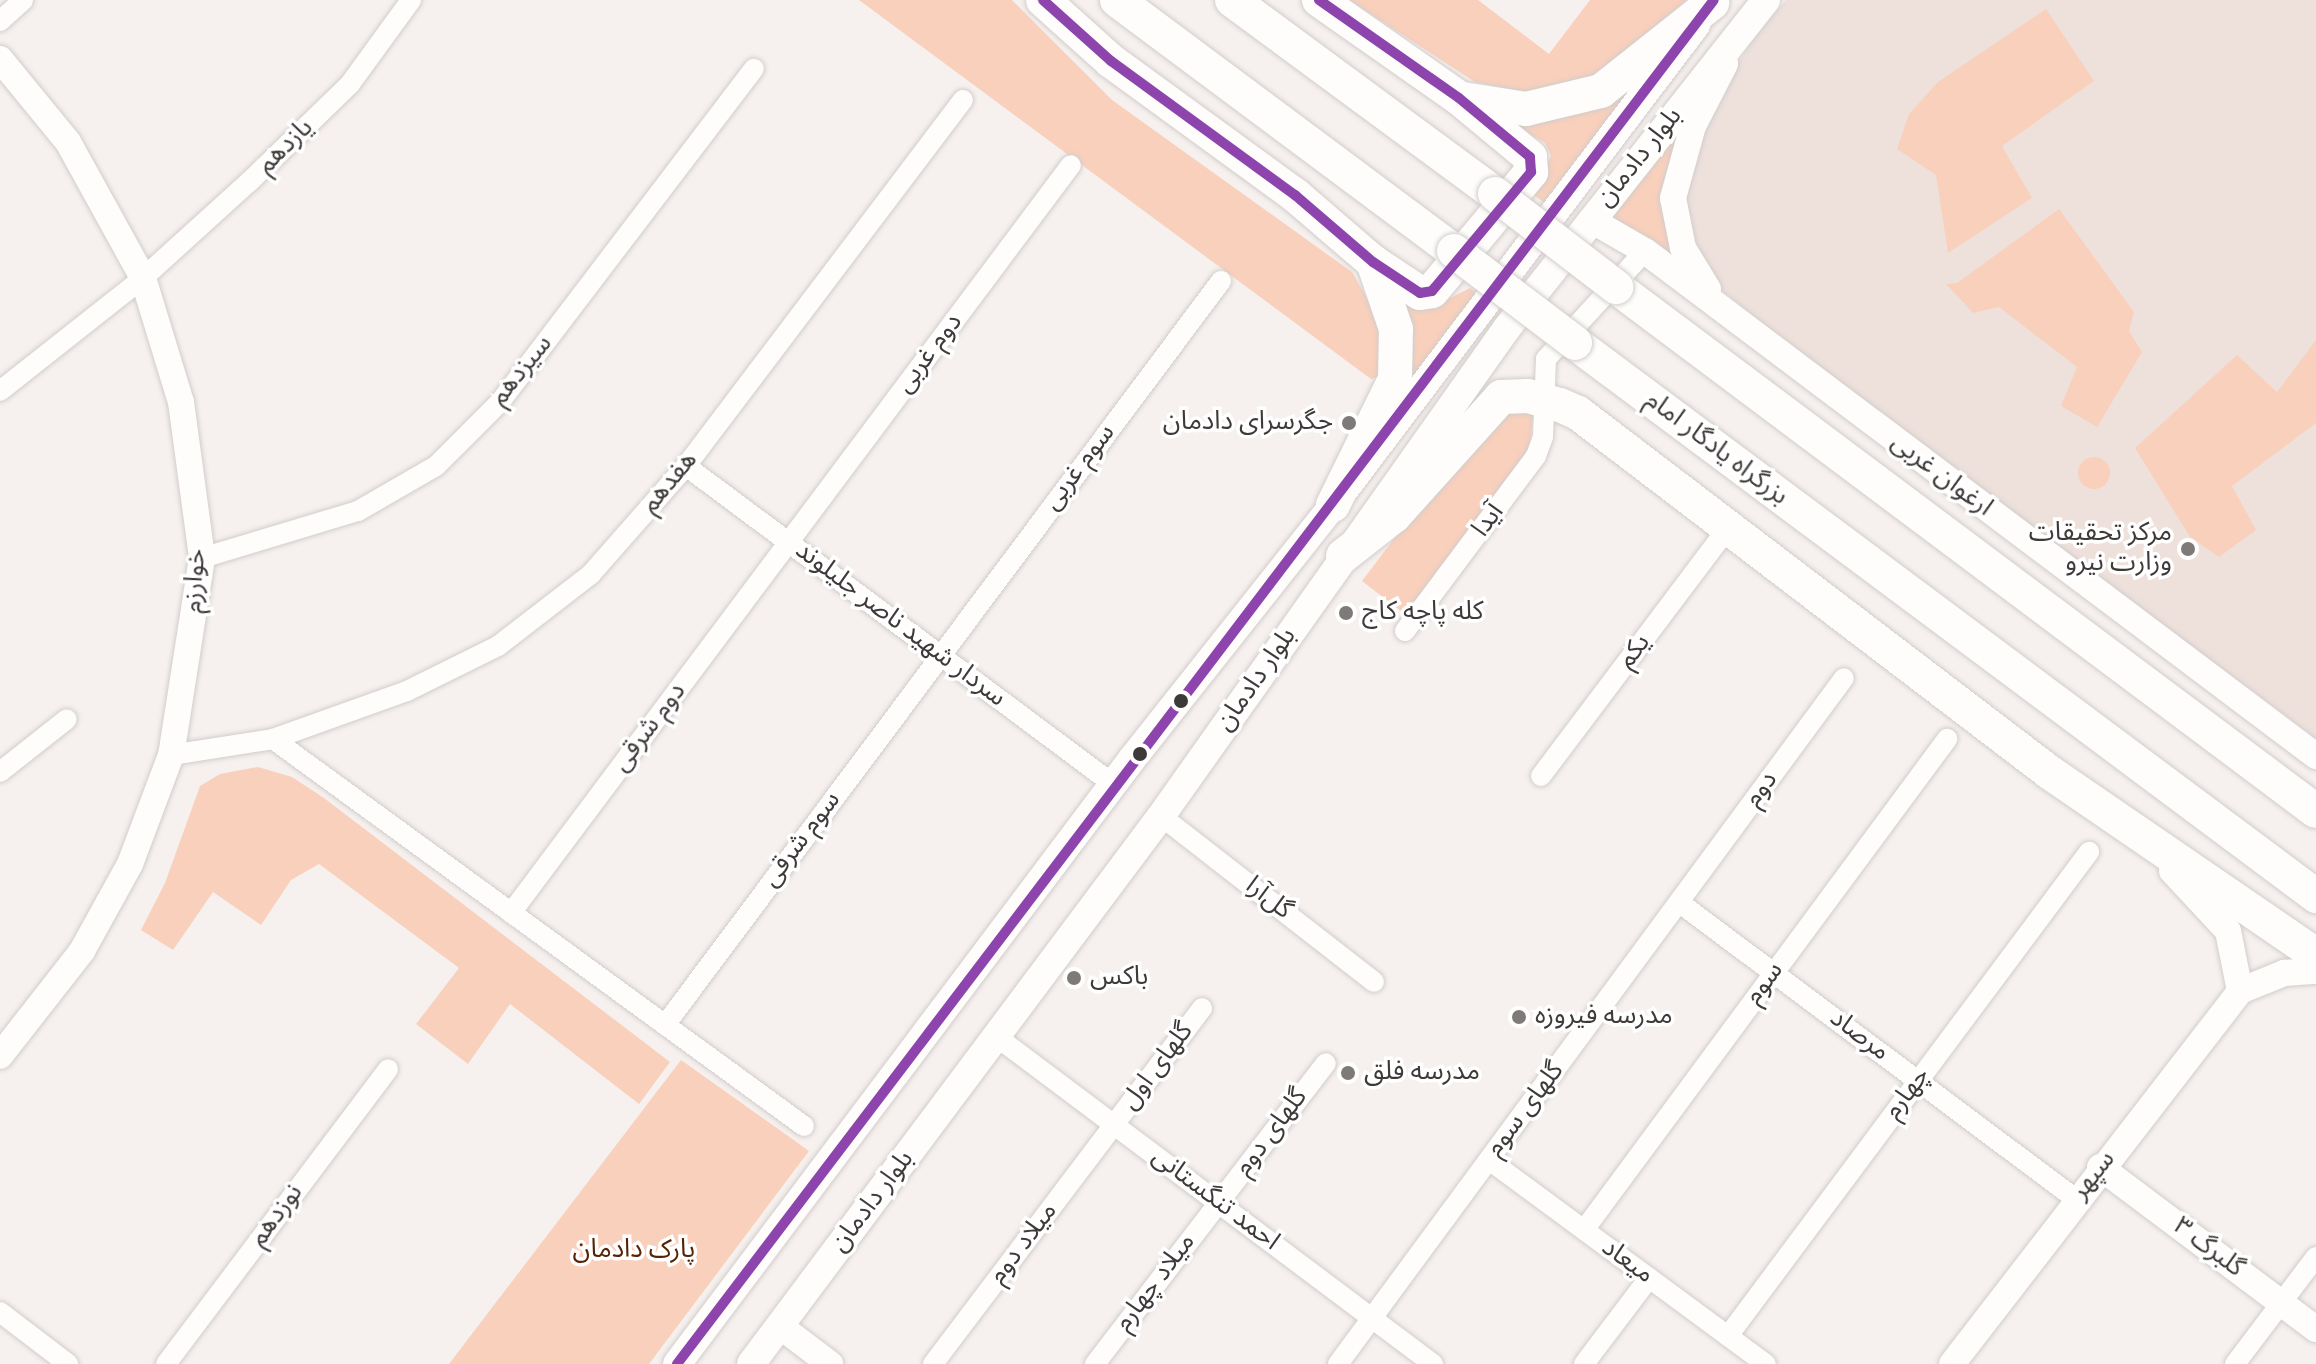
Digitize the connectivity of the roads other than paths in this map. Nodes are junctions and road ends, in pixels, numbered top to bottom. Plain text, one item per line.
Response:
1 (23, 0) edge
2 (411, 0) edge
3 (1043, 0) edge
4 (1117, 0) edge
5 (1232, 0) edge
6 (1319, 0) edge
7 (1766, 0) edge
8 (1713, 1) edge
9 (0, 21) edge
10 (1742, 30) junction
11 (0, 59) edge
12 (754, 69) dead end
13 (1459, 98) junction
14 (963, 100) dead end
15 (1071, 165) dead end
16 (1591, 220) junction
17 (1645, 251) junction
18 (1373, 262) junction
19 (143, 278) junction
20 (1221, 281) dead end
21 (1722, 309) junction
22 (0, 391) edge
23 (1542, 399) junction
24 (686, 466) junction
25 (1333, 505) junction
26 (1728, 528) junction
27 (788, 543) junction
28 (1343, 556) junction
29 (202, 558) junction
30 (1405, 631) dead end
31 (939, 655) junction
32 (1844, 678) dead end
33 (67, 719) dead end
34 (273, 739) junction
35 (1947, 739) dead end
36 (171, 755) junction
37 (2316, 756) edge
38 (0, 772) edge
39 (1541, 776) dead end
40 (1113, 784) junction
41 (2316, 811) edge
42 (1161, 816) junction
43 (2117, 820) junction
44 (2089, 852) dead end
45 (2316, 896) edge
46 (1680, 903) junction
47 (511, 913) junction
48 (2316, 955) edge
49 (2316, 971) edge
50 (1773, 972) junction
51 (1374, 982) dead end
52 (2240, 991) junction
53 (1202, 1008) dead end
54 (665, 1025) junction
55 (997, 1037) junction
56 (0, 1056) edge
57 (1326, 1063) dead end
58 (388, 1069) dead end
59 (1918, 1080) junction
60 (1114, 1125) junction
61 (804, 1126) dead end
62 (1489, 1160) junction
63 (2100, 1167) junction
64 (2075, 1199) junction
65 (1218, 1203) junction
66 (1584, 1230) junction
67 (2316, 1257) edge
68 (1649, 1278) junction
69 (2281, 1303) junction
70 (0, 1312) edge
71 (1372, 1318) junction
72 (780, 1326) junction
73 (2316, 1329) edge
74 (1728, 1336) junction
75 (68, 1364) edge
76 (166, 1364) edge
77 (677, 1364) edge
78 (751, 1364) edge
79 (830, 1364) edge
80 (933, 1364) edge
81 (1095, 1364) edge
82 (1338, 1364) edge
83 (1433, 1364) edge
84 (1584, 1364) edge
85 (1766, 1364) edge
86 (1952, 1364) edge
87 (2235, 1364) edge

1 - 9 street
2 - 19 street, یازدهم
3 - 18 highway
4 - 45 highway, بزرگراه یادگار امام, bridge
5 - 41 highway, bridge
6 - 13 highway
7 - 10 main road, بلوار دادمان
8 - 13 highway
8 - 25 main road, بلوار دادمان
10 - 16 main road, بلوار دادمان
10 - 21 street, ارغوان غربی
11 - 19 street, خوارزم
12 - 29 street, سیزدهم
13 - 18 highway
14 - 24 street, هفدهم
15 - 27 street, دوم غربی
16 - 17 street, ارغوان غربی
16 - 28 main road, بلوار دادمان
17 - 21 street, ارغوان غربی
17 - 23 street, آیدا
18 - 25 highway
19 - 22 street, یازدهم
19 - 29 street, خوارزم
20 - 31 street, سوم غربی
21 - 37 street, ارغوان غربی
23 - 26 highway
23 - 28 highway
23 - 30 street, آیدا
24 - 27 street, سردار شهید ناصر جلیلوند
24 - 34 street, هفدهم
25 - 40 main road, بلوار دادمان
26 - 39 street, یکم
26 - 43 highway
27 - 31 street, سردار شهید ناصر جلیلوند
27 - 47 street, دوم شرقی
28 - 42 main road, بلوار دادمان
29 - 36 street, خوارزم
31 - 40 street, سردار شهید ناصر جلیلوند
31 - 54 street, سوم شرقی
32 - 46 street, دوم
33 - 38 street
34 - 36 street, هفدهم
34 - 47 street
35 - 50 street, سوم
36 - 56 street, خوارزم
40 - 77 main road, بلوار دادمان
42 - 51 street, گل‌آرا
42 - 55 main road, بلوار دادمان
43 - 48 highway
43 - 52 street
44 - 59 street, چهارم
46 - 50 street, مرصاد
46 - 62 street, گلهای سوم
47 - 54 street
49 - 52 street, سپهر
50 - 59 street, مرصاد
50 - 66 street, سوم
52 - 63 street, سپهر
53 - 60 street, گلهای اول
54 - 61 street
55 - 60 street, احمد تنگستانی
55 - 72 main road, بلوار دادمان
57 - 65 street, گلهای دوم
58 - 76 street, نوزدهم
59 - 64 street, مرصاد
59 - 74 street, چهارم
60 - 65 street, احمد تنگستانی
60 - 80 street, میلاد دوم
62 - 66 street, میعاد
62 - 71 street, گلهای سوم
63 - 64 street, سپهر
63 - 69 street, گلبرگ ۳
64 - 86 street, سپهر
65 - 71 street, احمد تنگستانی
65 - 81 street, میلاد چهارم
66 - 68 street, میعاد
67 - 69 street
68 - 74 street, میعاد
68 - 84 street
69 - 73 street, گلبرگ ۳
69 - 87 street
70 - 75 street
71 - 82 street, گلهای سوم
71 - 83 street, احمد تنگستانی
72 - 78 main road, بلوار دادمان
72 - 79 street
74 - 85 street, میعاد

